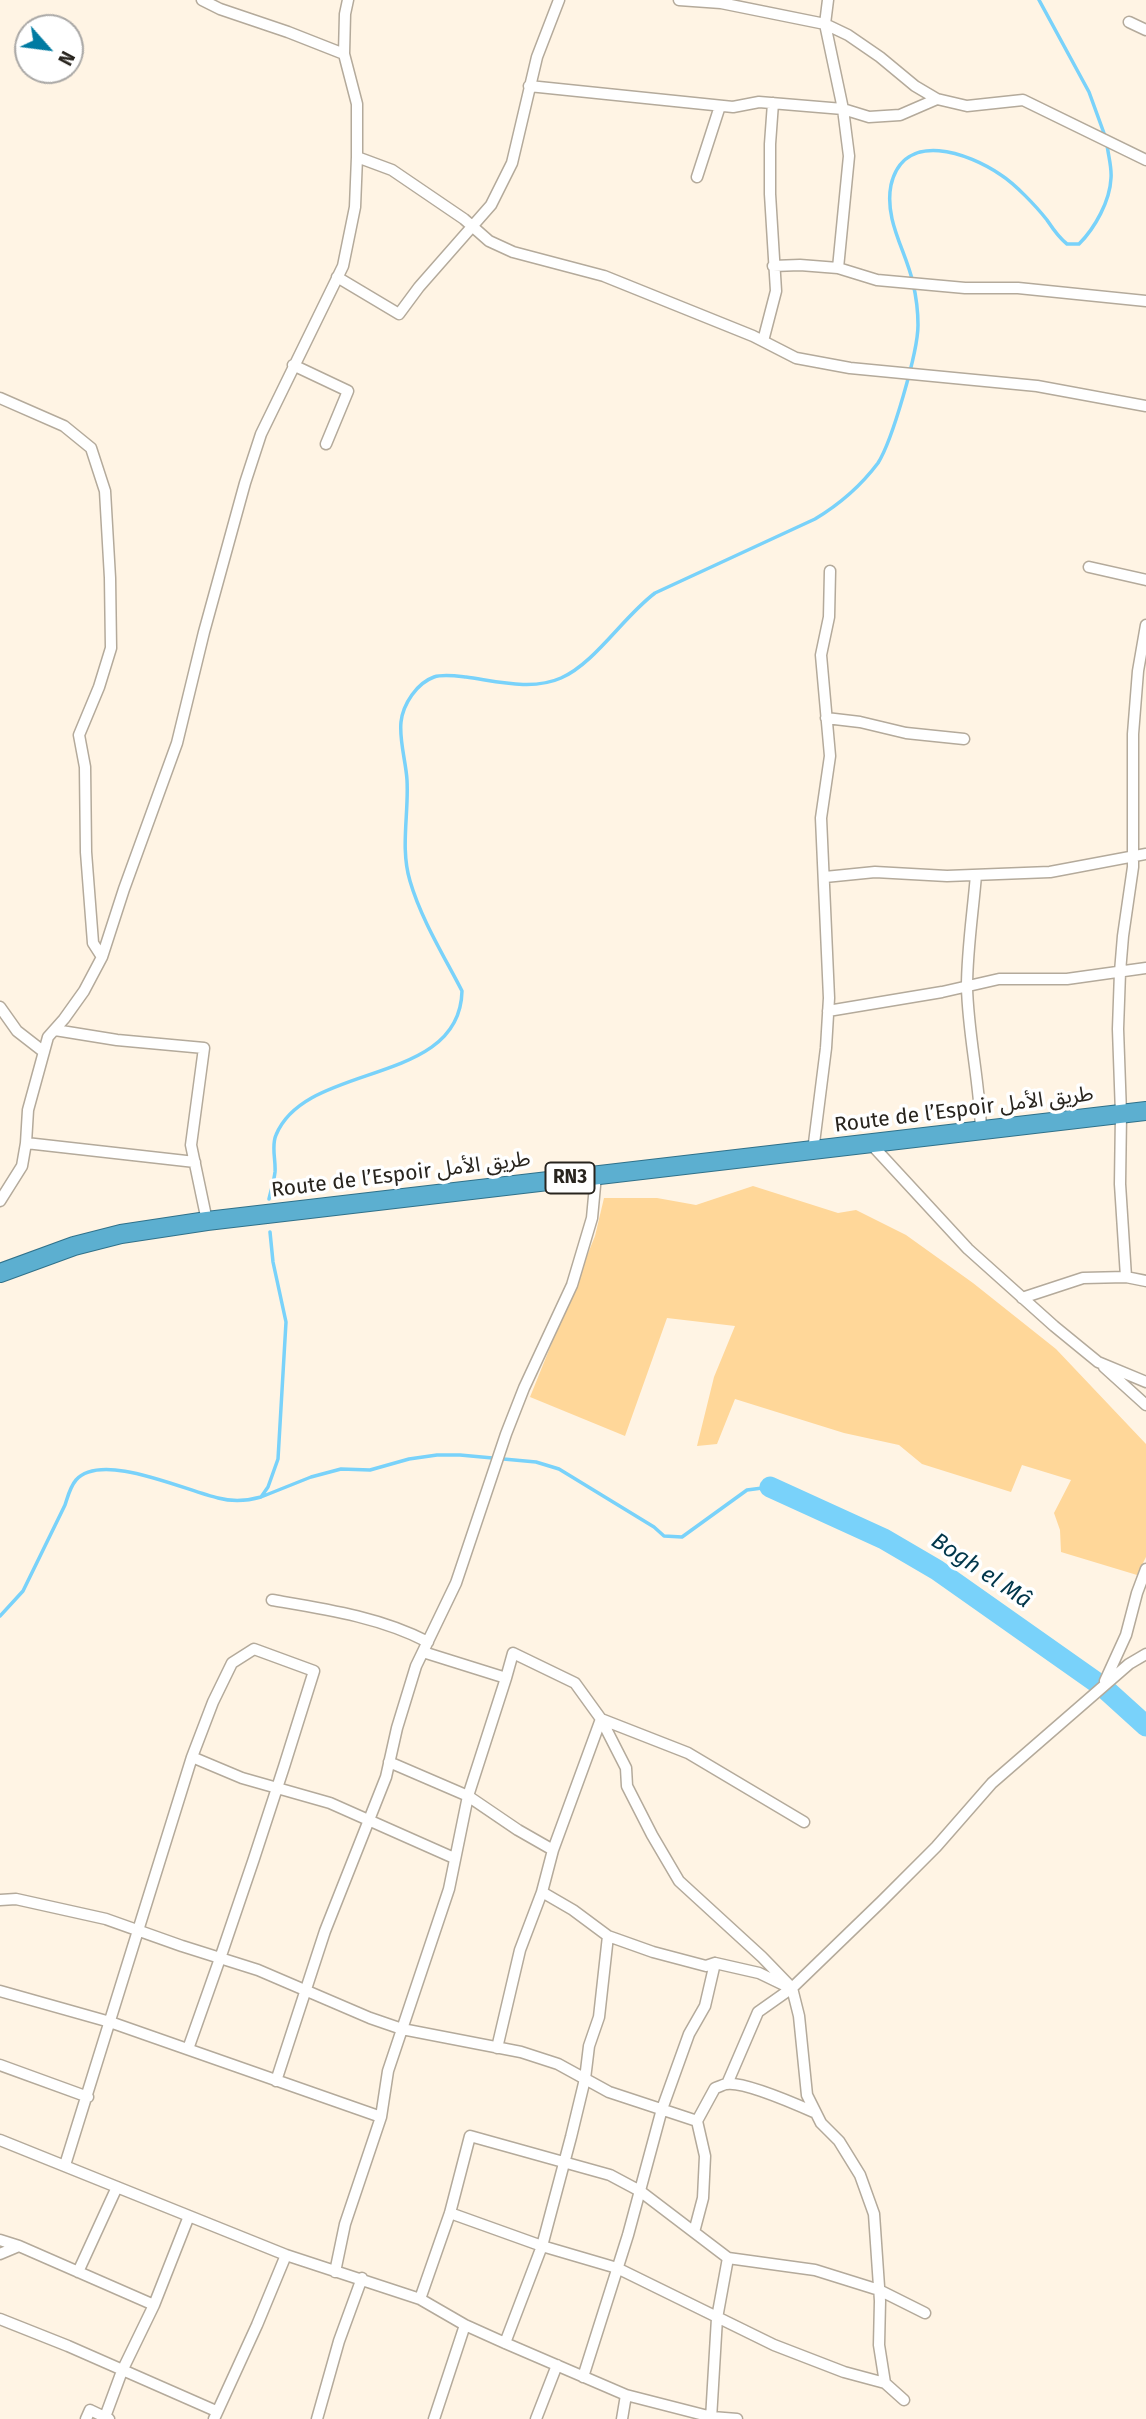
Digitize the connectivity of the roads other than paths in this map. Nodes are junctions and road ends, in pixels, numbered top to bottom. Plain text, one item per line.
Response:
1 (202, 0) edge
2 (348, 0) edge
3 (559, 0) edge
4 (679, 0) edge
5 (828, 0) edge
6 (1129, 22) dead end
7 (825, 24) junction
8 (1146, 30) edge
9 (344, 54) junction
10 (529, 86) junction
11 (937, 99) junction
12 (773, 103) junction
13 (720, 106) junction
14 (843, 109) junction
15 (1146, 146) edge
16 (357, 158) junction
17 (1144, 159) edge
18 (697, 177) dead end
19 (472, 226) junction
20 (773, 266) junction
21 (838, 268) junction
22 (337, 277) junction
23 (1146, 301) edge
24 (763, 341) junction
25 (293, 365) junction
26 (0, 398) edge
27 (1146, 406) edge
28 (326, 444) dead end
29 (1089, 567) dead end
30 (830, 571) dead end
31 (1146, 580) edge
32 (1146, 625) edge
33 (1141, 693) edge
34 (826, 719) junction
35 (964, 739) dead end
36 (1146, 854) edge
37 (1133, 856) junction
38 (976, 875) junction
39 (825, 877) junction
40 (102, 957) junction
41 (1146, 968) edge
42 (1120, 972) junction
43 (967, 986) junction
44 (0, 1007) edge
45 (828, 1011) junction
46 (55, 1030) junction
47 (44, 1052) junction
48 (1146, 1111) edge
49 (1121, 1114) junction
50 (981, 1131) junction
51 (26, 1143) junction
52 (871, 1144) junction
53 (813, 1151) junction
54 (195, 1162) junction
55 (596, 1175) junction
56 (0, 1201) edge
57 (207, 1221) junction
58 (0, 1273) edge
59 (1126, 1278) junction
60 (1146, 1281) edge
61 (1022, 1298) junction
62 (1098, 1362) junction
63 (1146, 1382) edge
64 (1146, 1405) edge
65 (1146, 1569) edge
66 (272, 1600) dead end
67 (425, 1647) junction
68 (1146, 1654) edge
69 (506, 1678) junction
70 (1103, 1687) junction
71 (601, 1719) junction
72 (192, 1758) junction
73 (389, 1762) junction
74 (277, 1786) junction
75 (468, 1796) junction
76 (367, 1821) junction
77 (804, 1822) dead end
78 (553, 1850) junction
79 (454, 1858) junction
80 (542, 1892) junction
81 (0, 1900) edge
82 (138, 1930) junction
83 (608, 1936) junction
84 (221, 1958) junction
85 (715, 1963) junction
86 (792, 1988) junction
87 (307, 1990) junction
88 (0, 1991) edge
89 (110, 2022) junction
90 (402, 2029) junction
91 (497, 2048) junction
92 (188, 2049) junction
93 (0, 2065) edge
94 (585, 2079) junction
95 (276, 2081) junction
96 (727, 2084) junction
97 (88, 2097) junction
98 (662, 2109) junction
99 (816, 2113) junction
100 (381, 2117) junction
101 (697, 2121) junction
102 (0, 2140) edge
103 (564, 2164) junction
104 (65, 2165) junction
105 (117, 2187) junction
106 (640, 2191) junction
107 (450, 2213) junction
108 (189, 2216) junction
109 (694, 2232) junction
110 (0, 2240) edge
111 (19, 2246) junction
112 (542, 2246) junction
113 (0, 2254) edge
114 (286, 2255) junction
115 (729, 2258) junction
116 (617, 2268) junction
117 (78, 2272) junction
118 (335, 2272) junction
119 (362, 2278) junction
120 (880, 2291) junction
121 (420, 2299) junction
122 (154, 2305) junction
123 (925, 2313) dead end
124 (717, 2318) junction
125 (0, 2319) edge
126 (466, 2325) junction
127 (505, 2343) junction
128 (557, 2365) junction
129 (122, 2371) junction
130 (583, 2377) junction
131 (885, 2383) junction
132 (626, 2395) junction
133 (904, 2400) dead end
134 (215, 2415) edge
135 (107, 2418) edge
136 (711, 2418) edge
137 (86, 2419) edge
138 (317, 2419) edge
139 (434, 2419) edge
140 (536, 2419) edge
141 (622, 2419) edge
142 (737, 2419) edge

1 - 9 street
2 - 9 street
3 - 10 street
4 - 7 street
5 - 7 street
6 - 8 street
7 - 11 street
7 - 14 street
9 - 16 street
10 - 13 street
10 - 19 street
11 - 14 street
11 - 17 street
12 - 13 street
12 - 14 street
12 - 20 street
13 - 18 street
14 - 21 street
15 - 17 street
16 - 19 street
16 - 22 street
19 - 22 street
19 - 24 street
20 - 21 street
20 - 24 street
21 - 23 street
22 - 25 street
24 - 27 street
25 - 28 street
25 - 40 street
26 - 40 street
29 - 31 street
30 - 34 street
32 - 33 street
33 - 37 street
34 - 35 street
34 - 39 street
36 - 37 street
37 - 38 street
37 - 42 street
38 - 39 street
38 - 43 street
39 - 45 street
40 - 46 street
41 - 42 street
42 - 43 street
42 - 49 street
43 - 45 street
43 - 50 street
44 - 47 street
45 - 53 street
46 - 47 street
46 - 54 street
47 - 51 street
48 - 49 highway, Route de l’Espoir طريق الأمل / RN3
49 - 50 highway, Route de l’Espoir طريق الأمل / RN3
49 - 59 street
50 - 52 highway, Route de l’Espoir طريق الأمل / RN3
51 - 54 street
51 - 56 street
52 - 53 highway, Route de l’Espoir طريق الأمل / RN3
52 - 61 street
53 - 55 highway, Route de l’Espoir طريق الأمل / RN3
54 - 57 street
55 - 57 highway, Route de l’Espoir طريق الأمل / RN3
55 - 67 street
57 - 58 highway, Route de l’Espoir طريق الأمل / RN3
59 - 60 street
59 - 61 street
61 - 62 street
62 - 63 street
62 - 64 street
65 - 70 street
66 - 67 street
67 - 69 street
67 - 73 street
68 - 70 street
69 - 71 street
69 - 75 street
70 - 86 street
71 - 77 street
71 - 78 street
71 - 86 street
72 - 74 street
72 - 74 street
72 - 82 street
73 - 75 street
73 - 76 street
74 - 76 street
74 - 84 street
75 - 78 street
75 - 79 street
76 - 79 street
76 - 87 street
78 - 80 street
79 - 90 street
80 - 83 street
80 - 91 street
81 - 82 street
82 - 84 street
82 - 89 street
83 - 85 street
83 - 94 street
84 - 87 street
84 - 92 street
85 - 86 street
85 - 98 street
86 - 96 street
86 - 99 street
87 - 90 street
87 - 95 street
88 - 89 street
89 - 92 street
89 - 97 street
90 - 91 street
90 - 100 street
91 - 94 street
92 - 95 street
93 - 97 street
94 - 98 street
94 - 103 street
95 - 100 street
96 - 99 street
96 - 101 street
97 - 104 street
98 - 101 street
98 - 106 street
99 - 120 street
100 - 118 street
101 - 109 street
102 - 104 street
103 - 106 street
103 - 107 street
103 - 112 street
104 - 105 street
105 - 108 street
105 - 117 street
106 - 109 street
106 - 116 street
107 - 112 street
107 - 121 street
108 - 114 street
108 - 122 street
109 - 115 street
110 - 111 street
111 - 113 street
111 - 117 street
112 - 116 street
112 - 127 street
114 - 118 street
114 - 134 street
115 - 120 street
115 - 124 street
116 - 124 street
116 - 130 street
117 - 122 street
118 - 119 street
119 - 121 street
119 - 138 street
120 - 123 street
120 - 131 street
121 - 126 street
122 - 129 street
124 - 131 street
124 - 136 street
125 - 129 street
126 - 127 street
126 - 139 street
127 - 128 street
128 - 130 street
128 - 140 street
129 - 134 street
129 - 135 street
130 - 132 street
131 - 133 street
132 - 136 street
132 - 141 street
135 - 137 street
136 - 142 street

